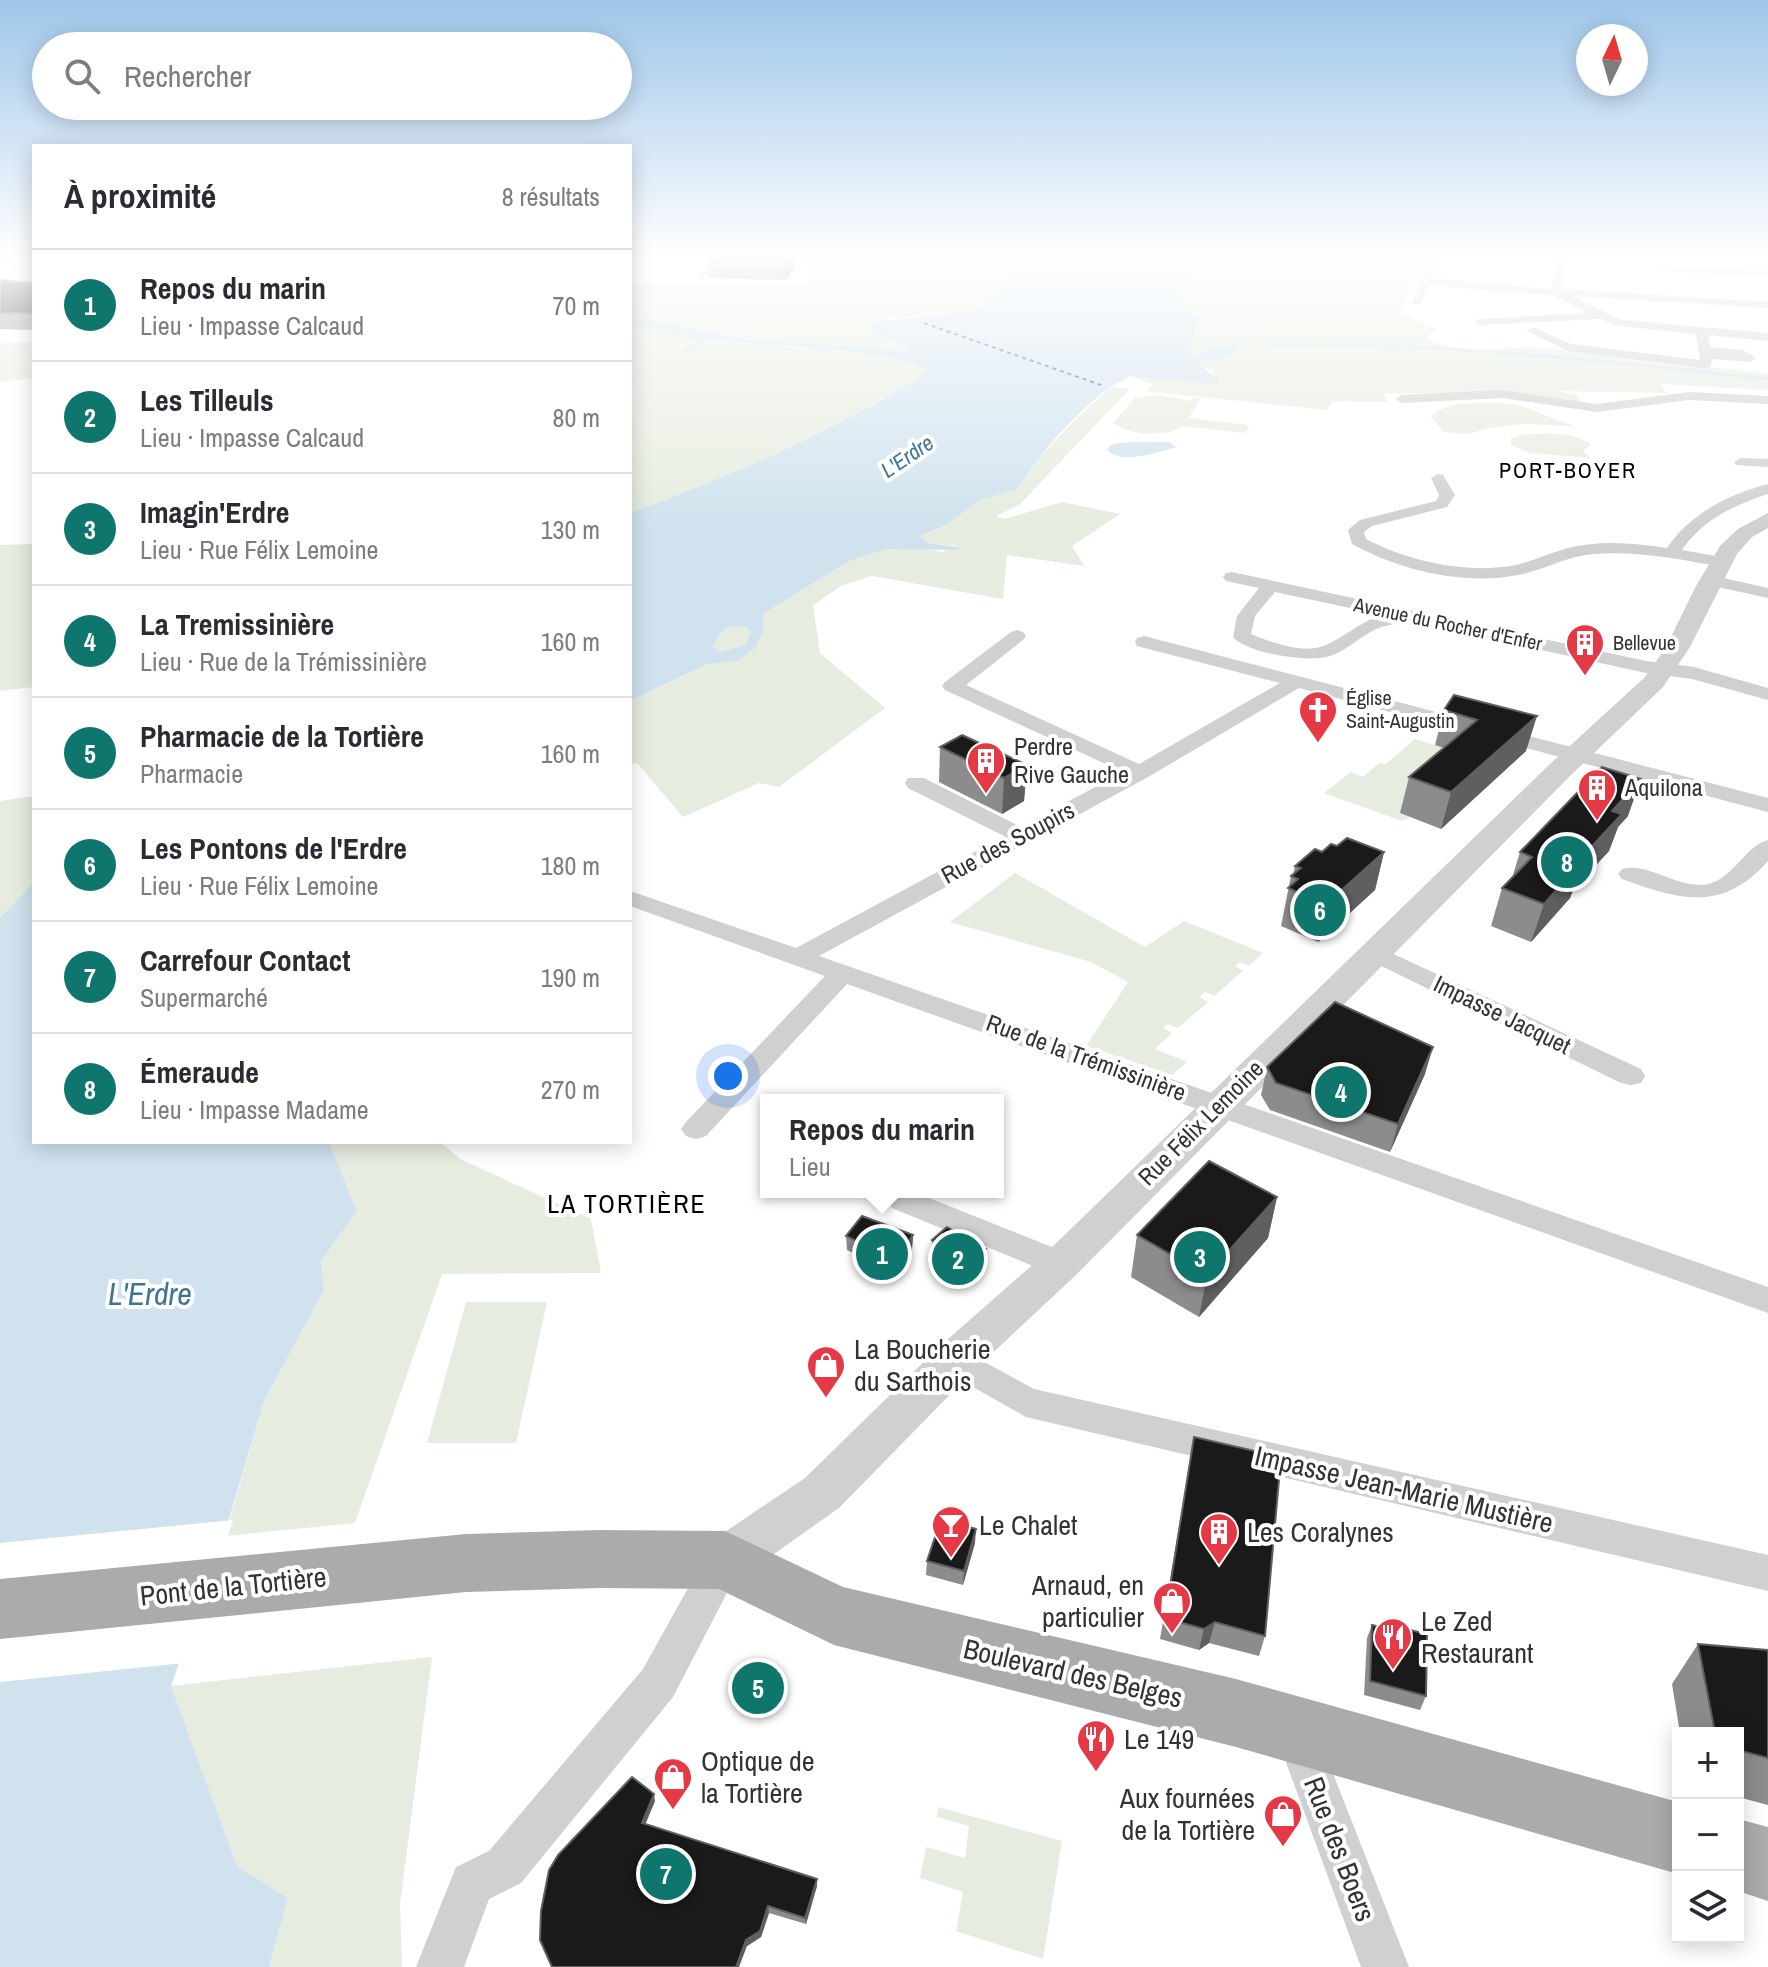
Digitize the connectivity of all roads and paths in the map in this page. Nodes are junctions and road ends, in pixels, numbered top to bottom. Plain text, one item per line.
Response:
1 (1572, 348) edge
2 (1705, 348) edge
3 (1402, 399) dead end
4 (1768, 400) edge
5 (1741, 462) dead end
6 (1768, 463) edge
7 (1438, 478) dead end
8 (1768, 489) edge
9 (1768, 519) edge
10 (1672, 552) junction
11 (1715, 571) junction
12 (1232, 577) dead end
13 (1271, 586) junction
14 (1768, 593) edge
15 (1409, 616) junction
16 (1017, 636) dead end
17 (1144, 642) dead end
18 (1664, 670) junction
19 (1298, 681) junction
20 (1768, 694) edge
21 (1577, 754) junction
22 (1140, 772) junction
23 (916, 783) dead end
24 (1768, 805) edge
25 (1021, 836) junction
26 (1764, 859) edge
27 (1630, 874) dead end
28 (632, 899) edge
29 (1374, 953) junction
30 (799, 956) junction
31 (843, 972) junction
32 (1631, 1076) dead end
33 (1219, 1105) junction
34 (696, 1129) dead end
35 (903, 1200) dead end
36 (1061, 1264) junction
37 (1768, 1300) edge
38 (955, 1360) junction
39 (725, 1560) junction
40 (466, 1563) joint
41 (1768, 1573) edge
42 (0, 1609) edge
43 (1296, 1730) junction
44 (1672, 1836) edge
45 (1744, 1857) edge
46 (1768, 1864) edge
47 (440, 1967) edge
48 (1385, 1967) edge

1 - 2 street
3 - 4 street
5 - 6 street
7 - 10 street
8 - 10 street
9 - 11 street, Rue Félix Lemoine
10 - 11 street
11 - 14 street
11 - 18 street, Rue Félix Lemoine
12 - 13 street, Avenue du Rocher d'Enfer
13 - 15 street, Avenue du Rocher d'Enfer
13 - 15 street
15 - 18 street, Avenue du Rocher d'Enfer
16 - 22 street
17 - 19 street
18 - 20 street, Avenue du Rocher d'Enfer
18 - 21 street, Rue Félix Lemoine
19 - 21 street
19 - 22 street, Rue des Soupirs
21 - 24 street
21 - 29 street, Rue Félix Lemoine
22 - 25 street, Rue des Soupirs
23 - 25 street
25 - 30 street, Rue des Soupirs
26 - 27 street
28 - 30 street, Rue de la Trémissinière
29 - 32 street, Impasse Jacquet
29 - 33 street, Rue Félix Lemoine
30 - 31 street, Rue de la Trémissinière
31 - 33 street, Rue de la Trémissinière
31 - 34 street
33 - 36 street, Rue Félix Lemoine
33 - 37 street, Rue de la Trémissinière
35 - 36 street
36 - 38 street, Rue Félix Lemoine
38 - 39 street, Rue Félix Lemoine
38 - 41 street, Impasse Jean-Marie Mustière
39 - 40 main road, Boulevard des Belges
39 - 43 main road, Boulevard des Belges
39 - 47 street
40 - 42 main road, Pont de la Tortière
43 - 44 main road, Boulevard des Belges
43 - 48 street, Rue des Boers
45 - 46 main road

